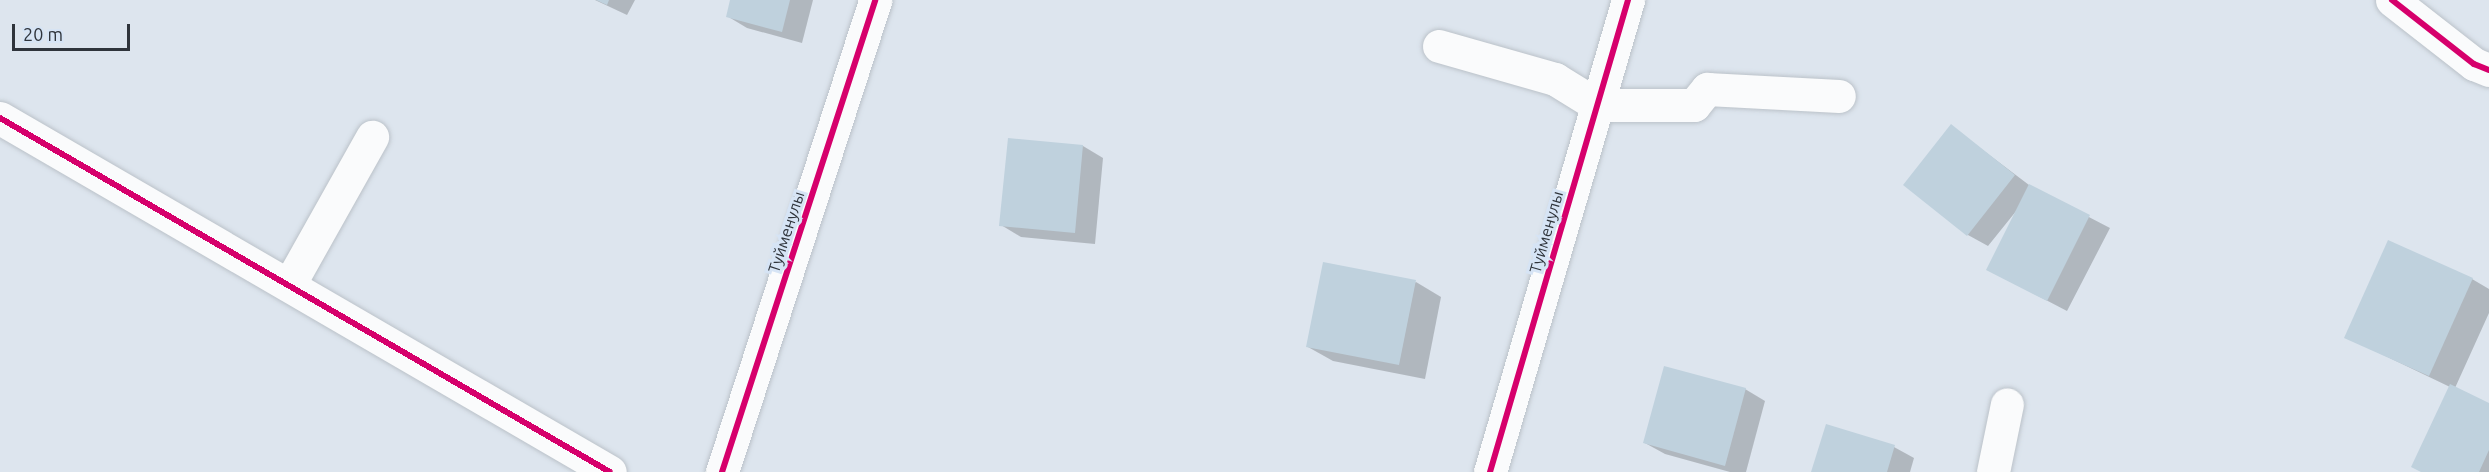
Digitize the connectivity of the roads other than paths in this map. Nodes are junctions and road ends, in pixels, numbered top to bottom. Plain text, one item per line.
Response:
1 (875, 0) edge
2 (1628, 0) edge
3 (2392, 0) edge
4 (1439, 46) dead end
5 (2489, 70) edge
6 (1839, 96) dead end
7 (1597, 105) junction
8 (0, 118) edge
9 (372, 137) dead end
10 (289, 285) junction
11 (2007, 404) dead end
12 (610, 472) edge
13 (722, 472) edge
14 (1490, 472) edge
15 (1993, 472) edge

1 - 13 street, Туйменулы
2 - 7 street, Туйменулы
3 - 5 street
4 - 7 street
6 - 7 street
7 - 14 street, Туйменулы
8 - 10 street
9 - 10 street
10 - 12 street
11 - 15 street

